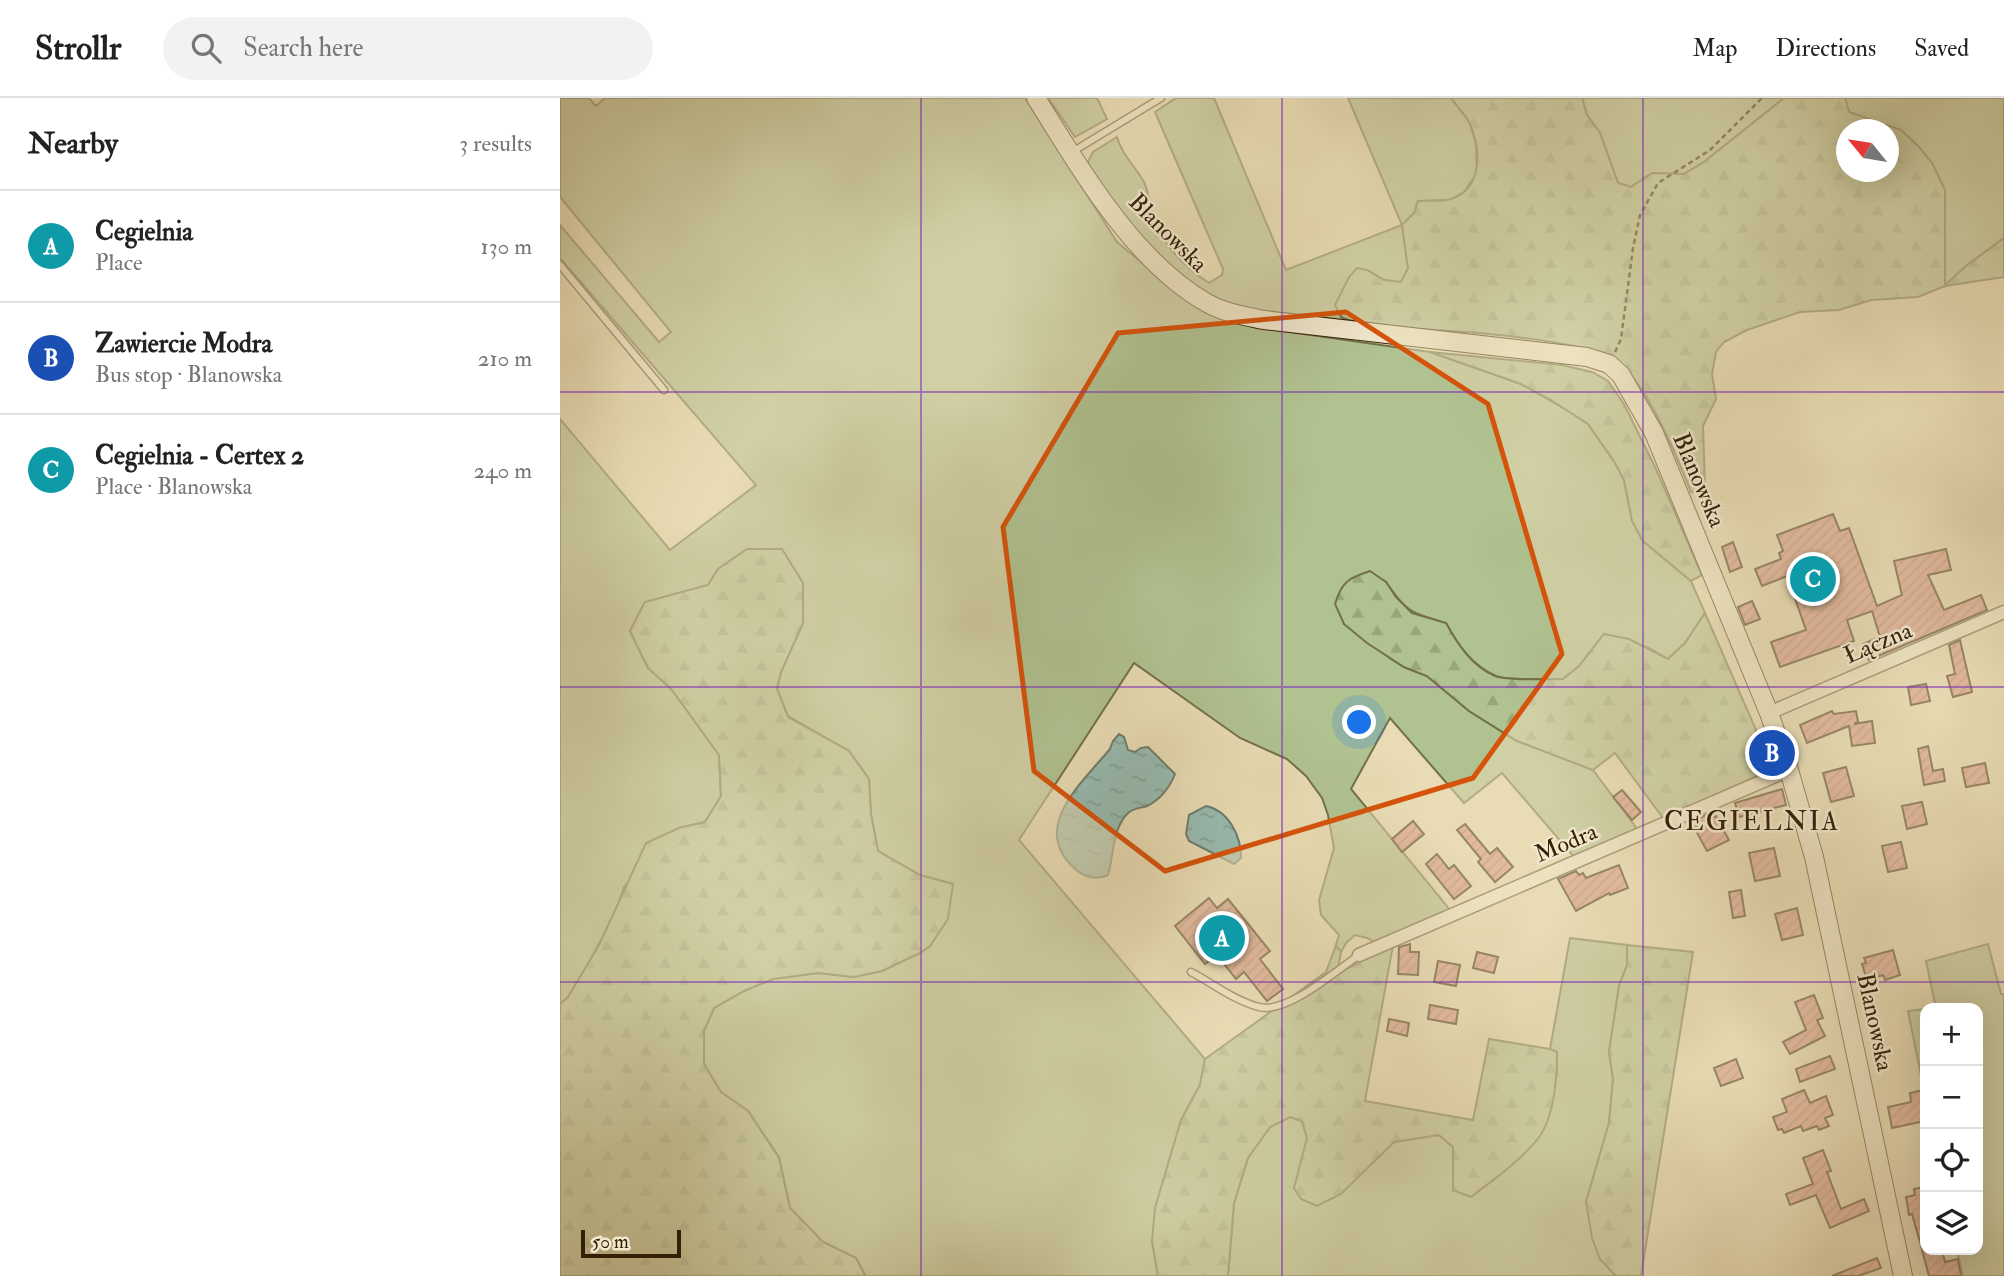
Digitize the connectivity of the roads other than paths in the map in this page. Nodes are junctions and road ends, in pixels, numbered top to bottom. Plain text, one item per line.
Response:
1 (1036, 98) edge
2 (1161, 98) edge
3 (1070, 153) junction
4 (560, 265) edge
5 (664, 390) dead end
6 (2004, 612) edge
7 (1769, 713) junction
8 (1789, 770) junction
9 (1359, 955) joint
10 (1191, 972) dead end
11 (1903, 1276) edge

1 - 3 street, Blanowska
2 - 3 lane
3 - 7 street, Blanowska
4 - 5 lane
6 - 7 street, Łączna
7 - 8 street, Blanowska
8 - 9 street, Modra
8 - 11 street, Blanowska
9 - 10 lane

